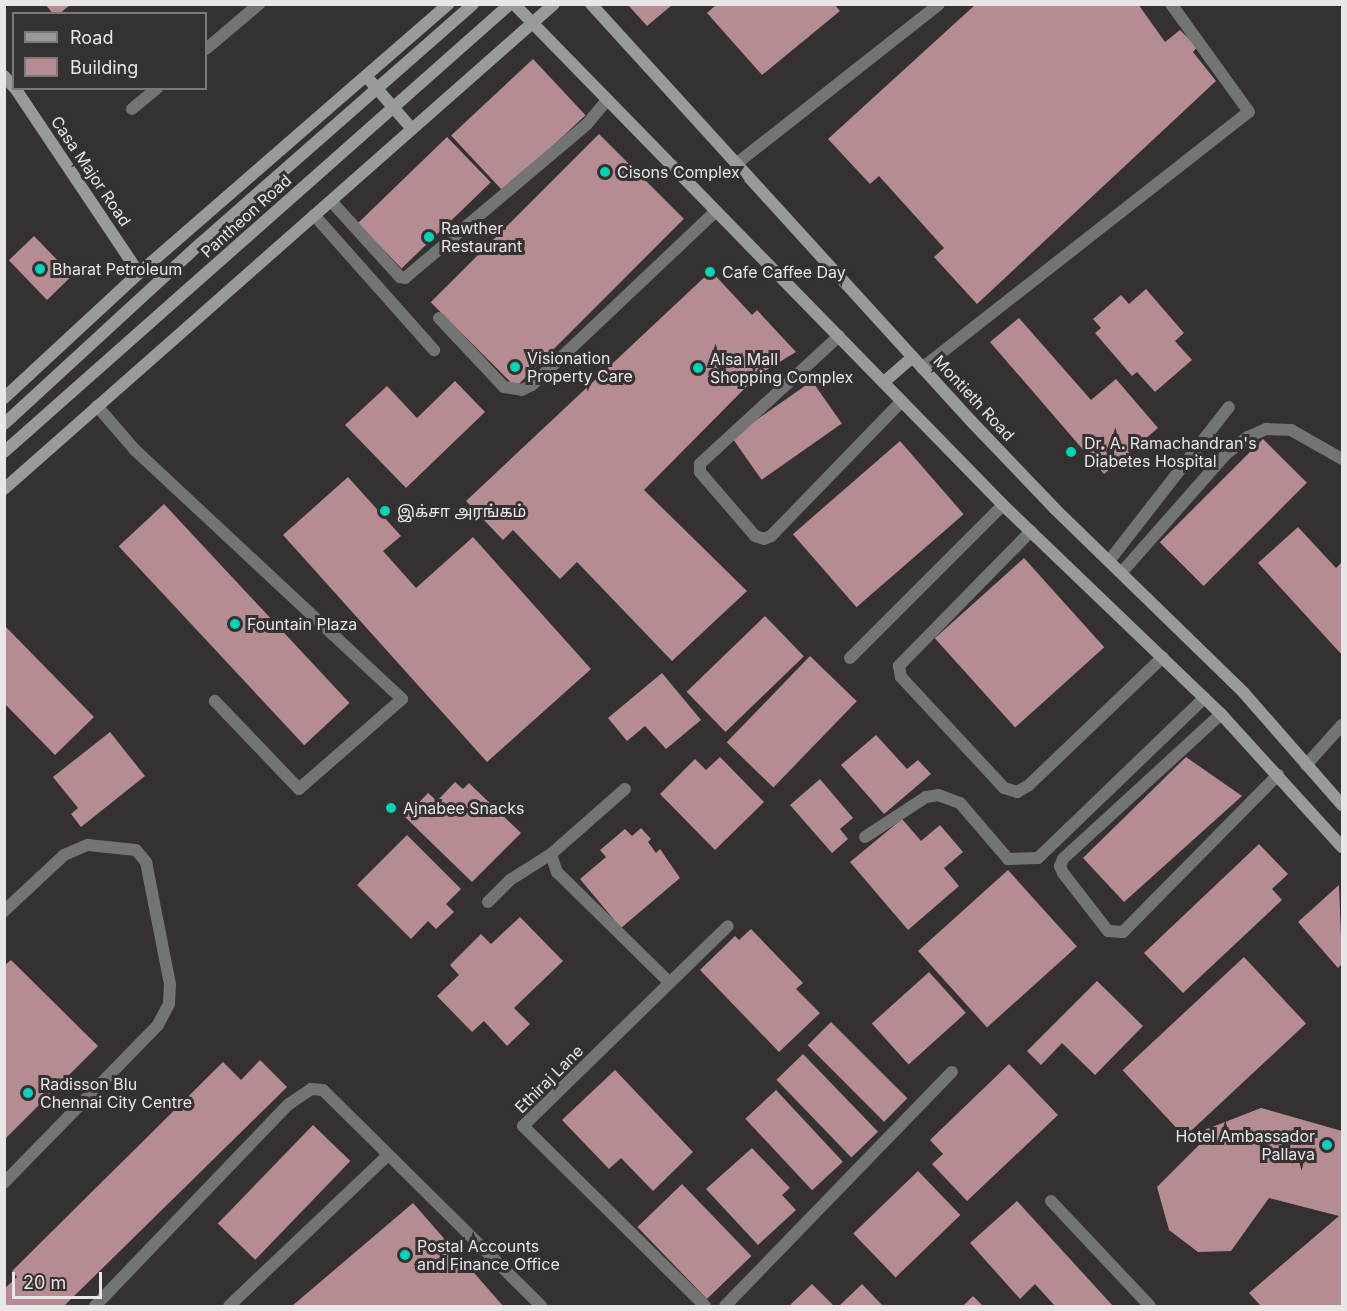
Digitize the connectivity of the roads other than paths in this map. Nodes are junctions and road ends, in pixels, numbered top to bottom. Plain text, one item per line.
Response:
1 (259, 4) edge
2 (448, 4) edge
3 (473, 4) edge
4 (512, 4) edge
5 (554, 4) edge
6 (591, 4) edge
7 (939, 4) edge
8 (1171, 4) edge
9 (531, 24) junction
10 (207, 48) edge
11 (366, 76) junction
12 (15, 90) edge
13 (155, 90) edge
14 (607, 100) junction
15 (132, 109) dead end
16 (412, 129) junction
17 (736, 164) junction
18 (331, 201) junction
19 (716, 211) junction
20 (314, 215) junction
21 (139, 273) junction
22 (439, 318) dead end
23 (839, 336) junction
24 (434, 350) dead end
25 (913, 357) junction
26 (922, 368) junction
27 (884, 382) junction
28 (4, 398) edge
29 (902, 401) junction
30 (97, 406) junction
31 (1229, 407) dead end
32 (4, 423) edge
33 (4, 452) edge
34 (1342, 459) edge
35 (4, 489) edge
36 (1003, 505) junction
37 (1031, 531) junction
38 (1110, 561) junction
39 (1122, 572) junction
40 (1163, 657) junction
41 (850, 658) dead end
42 (1204, 698) junction
43 (215, 701) dead end
44 (1221, 714) junction
45 (1342, 724) edge
46 (1306, 765) junction
47 (1278, 775) junction
48 (625, 789) dead end
49 (1342, 805) edge
50 (865, 837) dead end
51 (1342, 848) edge
52 (551, 854) junction
53 (488, 902) dead end
54 (4, 911) edge
55 (728, 926) dead end
56 (670, 983) junction
57 (952, 1072) dead end
58 (388, 1155) junction
59 (4, 1183) edge
60 (1051, 1201) dead end
61 (95, 1306) edge
62 (229, 1306) edge
63 (541, 1306) edge
64 (705, 1306) edge
65 (725, 1306) edge
66 (1150, 1306) edge

1 - 10 street
2 - 11 main road
3 - 32 main road, bridge
4 - 9 main road
4 - 33 main road, Pantheon Road, bridge
5 - 9 main road
6 - 17 main road, Montieth Road
7 - 17 street
8 - 26 street
9 - 14 main road
9 - 16 main road
11 - 16 main road
11 - 21 main road
12 - 21 main road, Casa Major Road
13 - 15 street
14 - 18 street
14 - 19 main road
16 - 18 main road
17 - 25 main road, Montieth Road
18 - 20 main road
19 - 22 street
19 - 23 main road
20 - 24 street
20 - 30 main road
21 - 28 main road
23 - 27 main road
23 - 29 street
25 - 26 main road, Montieth Road
25 - 27 main road
26 - 38 main road, Montieth Road
27 - 29 main road
29 - 36 main road
30 - 35 main road
30 - 43 street
31 - 38 street
34 - 39 street
36 - 37 main road
36 - 41 street
37 - 40 main road
37 - 40 street
38 - 39 main road, Montieth Road
39 - 46 main road, Montieth Road
40 - 42 main road
42 - 44 main road
42 - 50 street
44 - 47 main road
44 - 47 street
45 - 46 street
46 - 49 main road, Montieth Road
47 - 51 main road
48 - 52 street
52 - 53 street
52 - 56 street
54 - 59 street
55 - 56 street, Ethiraj Lane
56 - 64 street, Ethiraj Lane
57 - 65 street
58 - 61 street
58 - 62 street
58 - 63 street
60 - 66 street

